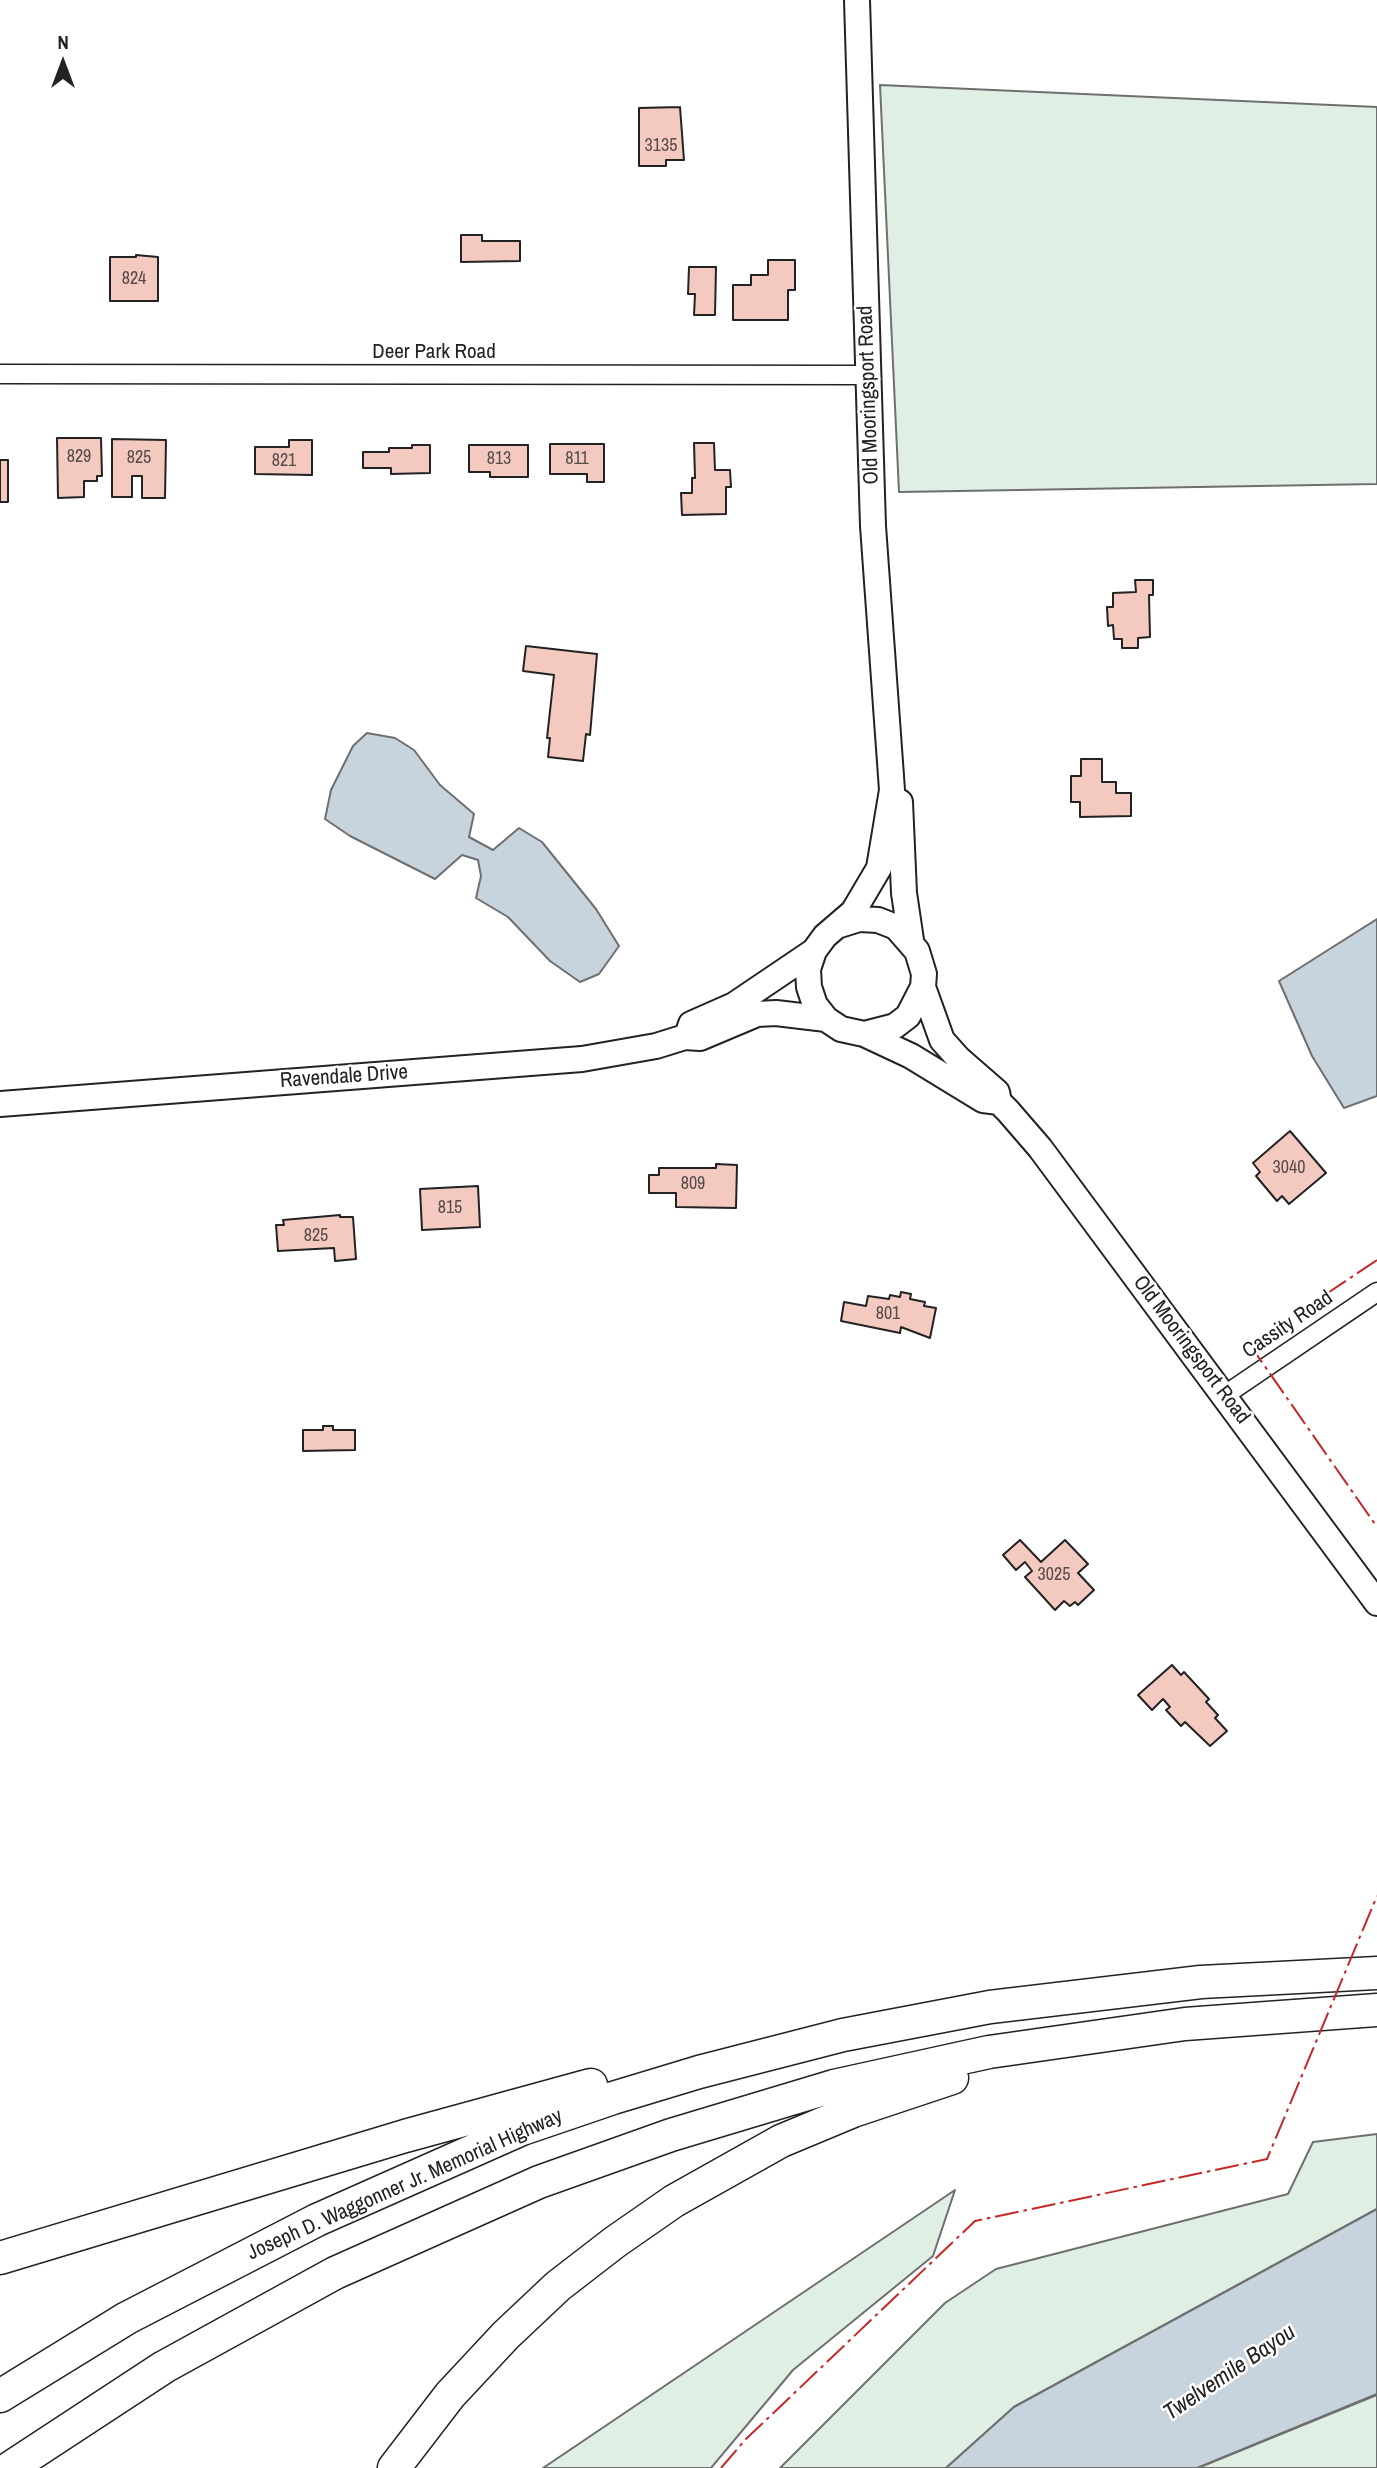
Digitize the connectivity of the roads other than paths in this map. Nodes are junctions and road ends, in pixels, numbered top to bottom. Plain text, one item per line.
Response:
1 (857, 0) edge
2 (0, 374) edge
3 (869, 375) junction
4 (892, 790) junction
5 (840, 925) junction
6 (911, 940) junction
7 (814, 951) junction
8 (923, 987) junction
9 (826, 1019) junction
10 (864, 1034) junction
11 (685, 1037) junction
12 (999, 1102) junction
13 (0, 1104) edge
14 (1377, 1292) edge
15 (1225, 1395) junction
16 (1377, 1603) edge
17 (1377, 1973) edge
18 (1377, 2010) edge
19 (1185, 2024) junction
20 (843, 2035) junction
21 (0, 2258) edge
22 (0, 2396) edge
23 (10, 2468) edge
24 (394, 2468) edge

1 - 3 main road, Old Mooringsport Road
2 - 3 street, Deer Park Road
3 - 4 main road, Old Mooringsport Road
4 - 5 main road, Old Mooringsport Road
4 - 6 main road, Old Mooringsport Road
5 - 6 main road
5 - 7 main road, Old Mooringsport Road
6 - 8 main road, Old Mooringsport Road
7 - 9 main road
7 - 11 main road, Ravendale Drive
8 - 10 main road
8 - 12 main road, Old Mooringsport Road
9 - 10 main road, Old Mooringsport Road
9 - 11 main road, Ravendale Drive
10 - 12 main road, Old Mooringsport Road
11 - 13 main road, Ravendale Drive
12 - 15 main road, Old Mooringsport Road
14 - 15 street, Cassity Road
15 - 16 main road, Old Mooringsport Road
17 - 20 highway, Joseph D. Waggonner Jr. Memorial Highway
18 - 19 highway
19 - 23 highway
19 - 24 highway
20 - 21 highway
20 - 22 highway, Joseph D. Waggonner Jr. Memorial Highway

